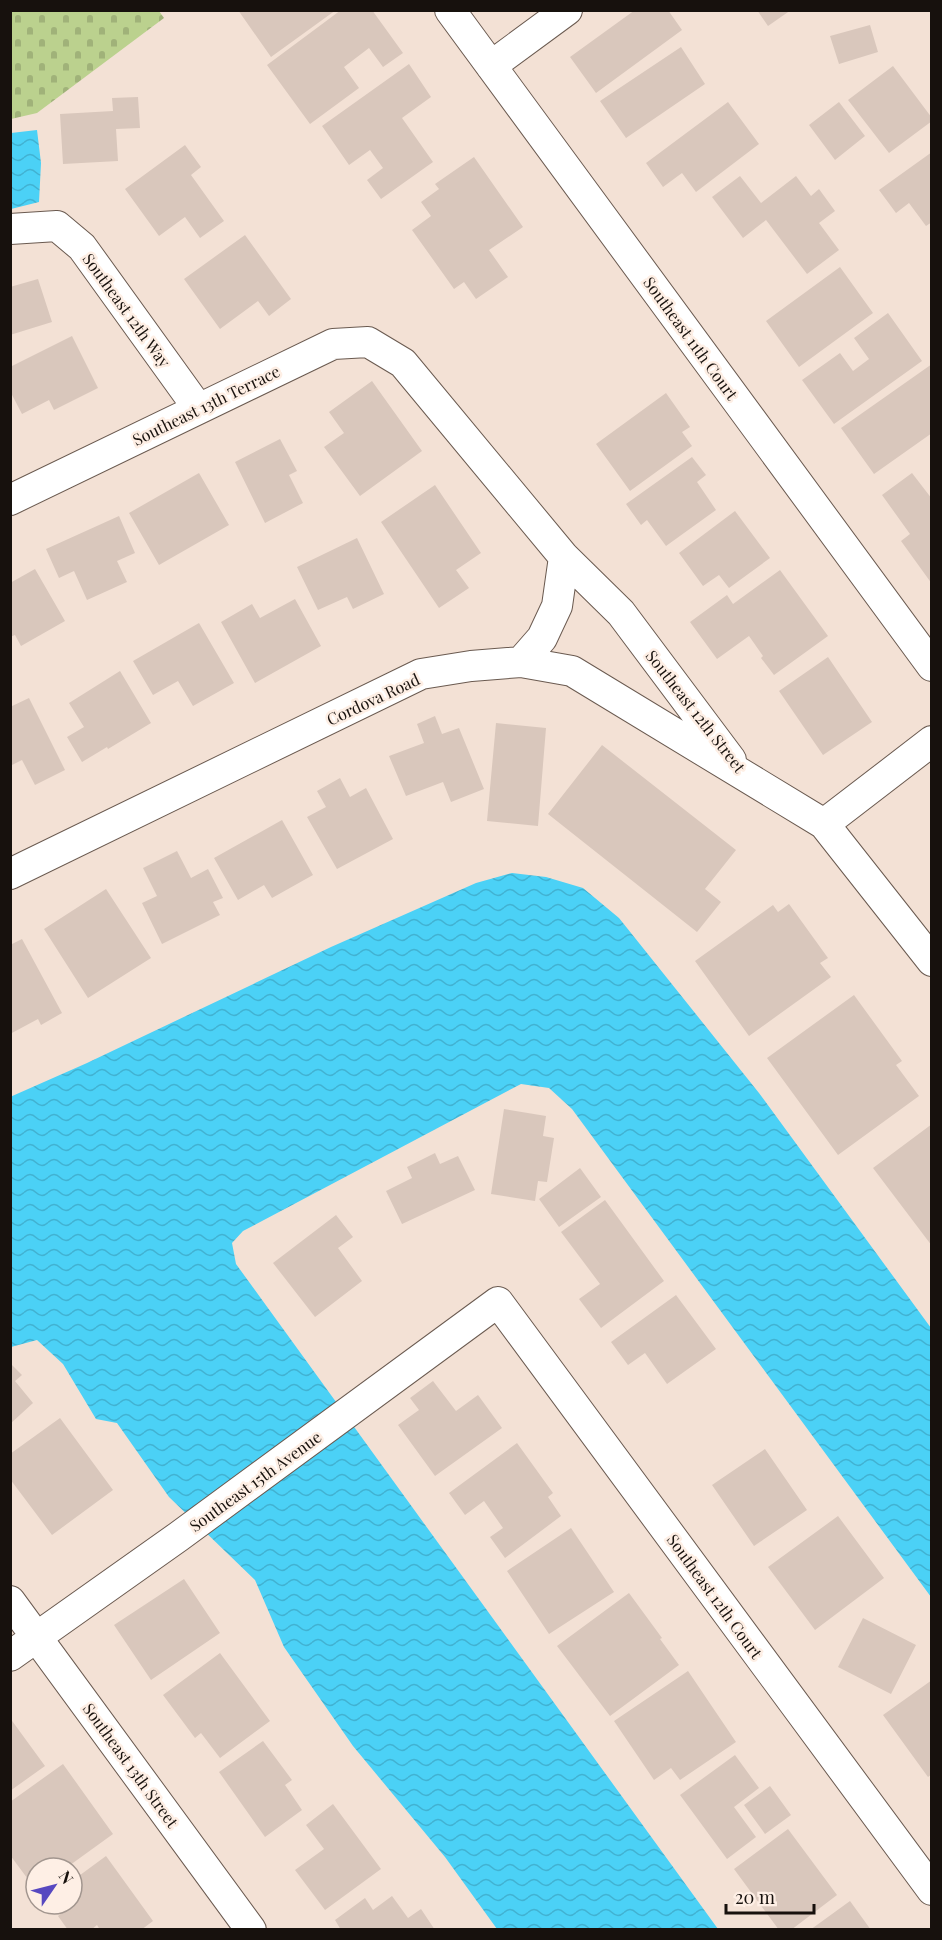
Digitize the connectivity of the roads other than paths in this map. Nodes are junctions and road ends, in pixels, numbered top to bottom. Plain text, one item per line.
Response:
1 (450, 10) edge
2 (567, 10) edge
3 (491, 66) junction
4 (10, 230) edge
5 (403, 363) joint
6 (198, 408) junction
7 (10, 500) edge
8 (564, 557) junction
9 (521, 662) junction
10 (932, 666) edge
11 (932, 741) edge
12 (740, 772) junction
13 (824, 824) junction
14 (10, 874) edge
15 (932, 961) edge
16 (498, 1302) joint
17 (10, 1600) edge
18 (37, 1637) junction
19 (10, 1656) edge
20 (932, 1890) edge
21 (251, 1929) edge

1 - 3 street, Southeast 11th Court
2 - 3 street
3 - 10 street, Southeast 11th Court
4 - 6 street, Southeast 12th Way
5 - 6 street, Southeast 13th Terrace
5 - 8 street, Southeast 12th Street
6 - 7 street, Southeast 13th Terrace
8 - 9 street
8 - 12 street, Southeast 12th Street
9 - 12 street, Cordova Road
9 - 14 street, Cordova Road
11 - 13 street
12 - 13 street, Southeast 12th Street
13 - 15 street, Southeast 12th Street
16 - 18 street, Southeast 15th Avenue
16 - 20 street, Southeast 12th Court
17 - 18 street, Southeast 13th Street
18 - 19 street, Southeast 15th Avenue
18 - 21 street, Southeast 13th Street

